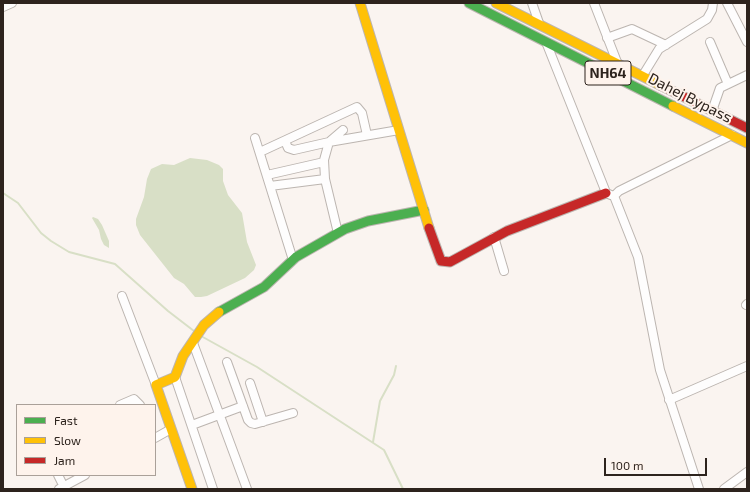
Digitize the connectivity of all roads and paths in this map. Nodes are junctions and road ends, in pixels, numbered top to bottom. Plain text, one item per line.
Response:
1 (12, 3) edge
2 (360, 3) edge
3 (470, 3) edge
4 (496, 3) edge
5 (533, 3) edge
6 (713, 3) edge
7 (727, 3) edge
8 (598, 4) edge
9 (3, 7) edge
10 (539, 24) junction
11 (607, 38) junction
12 (746, 39) edge
13 (546, 41) junction
14 (710, 42) dead end
15 (666, 45) junction
16 (617, 62) junction
17 (643, 75) junction
18 (747, 75) edge
19 (728, 84) junction
20 (712, 110) junction
21 (747, 128) edge
22 (342, 130) dead end
23 (399, 130) junction
24 (747, 133) edge
25 (367, 135) junction
26 (734, 136) junction
27 (256, 138) dead end
28 (285, 141) junction
29 (329, 142) junction
30 (747, 143) edge
31 (260, 152) junction
32 (324, 162) junction
33 (267, 174) junction
34 (325, 179) junction
35 (270, 186) junction
36 (610, 194) junction
37 (424, 210) junction
38 (338, 233) junction
39 (494, 237) junction
40 (293, 260) junction
41 (504, 271) dead end
42 (122, 296) dead end
43 (193, 342) junction
44 (227, 362) dead end
45 (747, 366) edge
46 (175, 377) junction
47 (250, 383) dead end
48 (156, 385) junction
49 (669, 400) junction
50 (122, 404) edge
51 (139, 404) edge
52 (243, 406) junction
53 (293, 412) dead end
54 (220, 415) junction
55 (263, 422) junction
56 (192, 425) junction
57 (171, 429) junction
58 (156, 436) edge
59 (747, 472) edge
60 (58, 476) edge
61 (84, 476) edge
62 (61, 488) edge
63 (192, 489) edge
64 (213, 489) edge
65 (247, 489) edge
66 (699, 489) edge
67 (724, 489) edge

1 - 9 street
2 - 23 main road
3 - 13 main road, Dahej Bypass / NH64
4 - 10 main road, Dahej Bypass / NH64
5 - 10 street
6 - 15 street
7 - 12 street
8 - 11 street
10 - 16 main road, Dahej Bypass / NH64
11 - 15 street
11 - 16 street
13 - 26 main road, Dahej Bypass / NH64
13 - 36 street
14 - 19 street
15 - 17 street
16 - 17 main road, Dahej Bypass / NH64
17 - 20 main road, Dahej Bypass / NH64
18 - 19 street
19 - 20 street
20 - 21 main road, Dahej Bypass / NH64
22 - 29 street
23 - 25 street
23 - 37 main road
24 - 26 main road
25 - 28 street
25 - 29 street
26 - 30 main road, Dahej Bypass / NH64
26 - 36 street
27 - 31 street
28 - 29 street
28 - 31 street
29 - 32 street
31 - 33 street
32 - 33 street
32 - 34 street
33 - 35 street
34 - 35 street
34 - 38 street
35 - 40 street
36 - 39 main road
36 - 49 street
37 - 38 main road
37 - 39 main road
38 - 40 main road
39 - 41 street
40 - 43 main road
42 - 48 street
43 - 46 main road
43 - 54 street
44 - 52 street
45 - 49 street
46 - 48 main road
46 - 56 street
47 - 55 street
48 - 57 main road
49 - 66 street
50 - 51 street
52 - 54 street
52 - 55 street
53 - 55 street
54 - 56 street
54 - 65 street
56 - 64 street
57 - 58 street
57 - 63 main road
59 - 67 street
60 - 62 street
61 - 62 street

